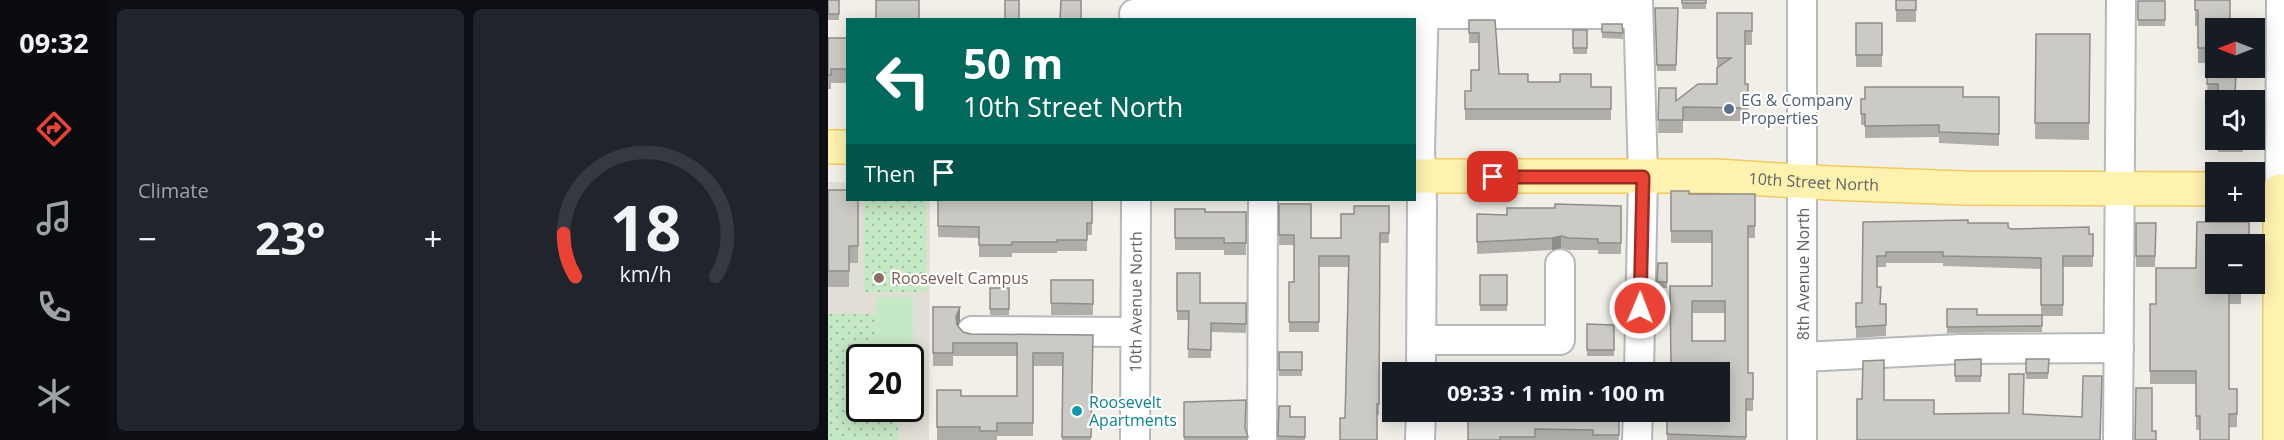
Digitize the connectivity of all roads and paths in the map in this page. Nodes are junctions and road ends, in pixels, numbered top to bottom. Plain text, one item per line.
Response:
1 (1802, 0) edge
2 (2121, 0) edge
3 (2281, 0) edge
4 (1424, 7) edge
5 (1638, 7) edge
6 (1134, 11) edge
7 (828, 147) edge
8 (846, 147) edge
9 (1418, 176) edge
10 (1643, 177) junction
11 (1803, 181) junction
12 (2120, 189) junction
13 (2205, 189) edge
14 (2273, 190) edge
15 (1136, 201) edge
16 (1263, 201) edge
17 (1560, 264) dead end
18 (972, 331) dead end
19 (1136, 332) junction
20 (1422, 340) junction
21 (2119, 348) junction
22 (1803, 357) junction
23 (1421, 362) edge
24 (1639, 362) edge
25 (1421, 422) edge
26 (1638, 422) edge
27 (1135, 440) edge
28 (1262, 440) edge
29 (1420, 440) edge
30 (1637, 440) edge
31 (1802, 440) edge
32 (2118, 440) edge
33 (2280, 440) edge

1 - 11 street, 8th Avenue North
2 - 12 street
3 - 14 street
4 - 5 street
4 - 6 street
4 - 9 street
5 - 10 street
7 - 8 main road
9 - 10 main road, 10th Street North
9 - 20 street
10 - 11 main road, 10th Street North
10 - 24 street
11 - 12 main road, 10th Street North
11 - 22 street, 8th Avenue North
12 - 13 main road, 10th Street North
12 - 21 street
14 - 33 main road
15 - 19 street, 10th Avenue North
16 - 28 street
17 - 20 street
18 - 19 street
19 - 27 street, 10th Avenue North
20 - 23 street
21 - 22 street
21 - 32 street
22 - 31 street, 8th Avenue North
25 - 29 street
26 - 30 street

